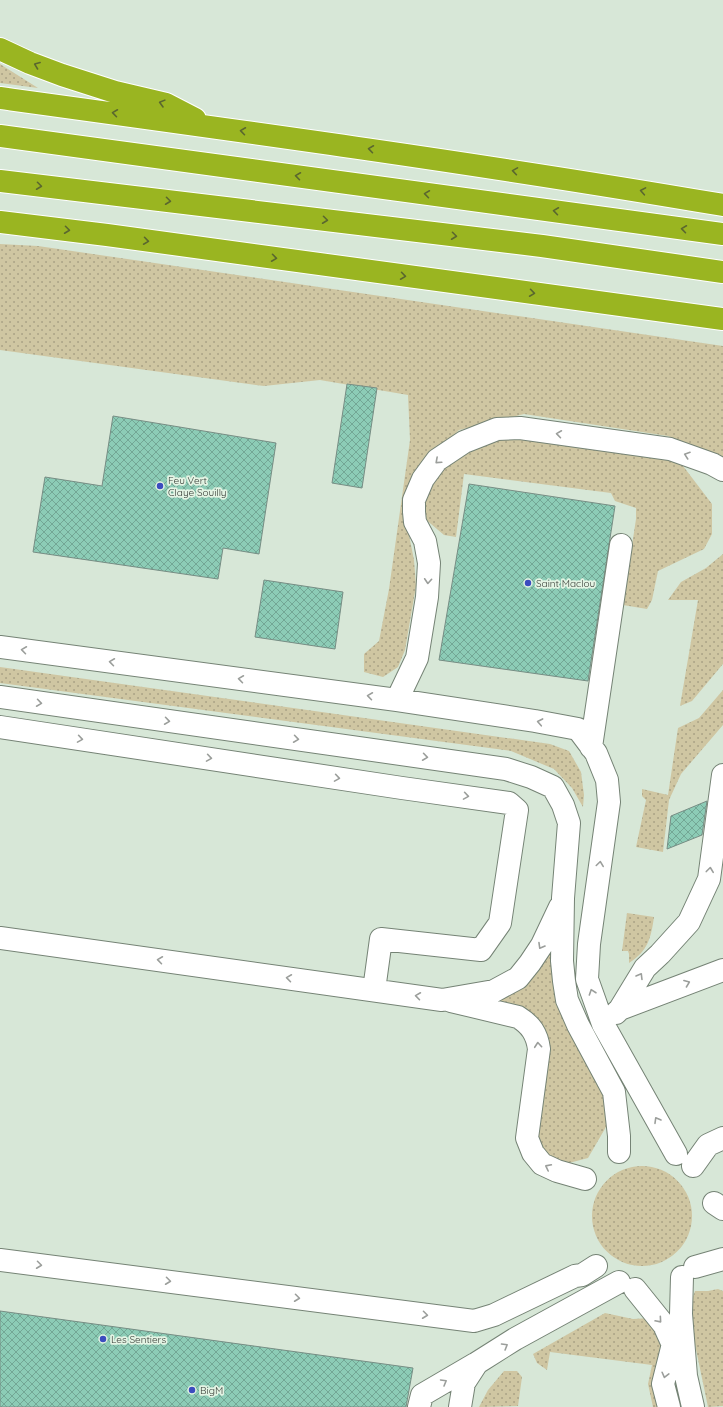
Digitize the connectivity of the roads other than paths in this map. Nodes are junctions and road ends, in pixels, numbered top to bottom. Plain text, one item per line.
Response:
1 (0, 49) edge
2 (0, 98) edge
3 (209, 126) junction
4 (0, 136) edge
5 (0, 181) edge
6 (723, 205) edge
7 (0, 222) edge
8 (723, 234) edge
9 (723, 272) edge
10 (723, 319) edge
11 (723, 470) edge
12 (621, 545) dead end
13 (0, 647) edge
14 (0, 697) edge
15 (397, 700) junction
16 (0, 727) edge
17 (591, 747) junction
18 (723, 776) edge
19 (563, 898) junction
20 (0, 938) edge
21 (723, 970) edge
22 (374, 990) junction
23 (442, 1000) junction
24 (620, 1009) junction
25 (602, 1024) junction
26 (723, 1138) edge
27 (619, 1152) dead end
28 (585, 1179) dead end
29 (723, 1259) edge
30 (0, 1260) edge
31 (596, 1266) dead end
32 (673, 1344) junction
33 (477, 1363) junction
34 (686, 1376) junction
35 (419, 1407) edge
36 (460, 1407) edge
37 (669, 1407) edge
38 (694, 1407) edge

3 -> 1 highway
3 -> 2 highway
6 -> 3 highway
8 -> 4 highway
5 -> 9 highway
7 -> 10 highway
11 -> 15 street
12 - 17 street
15 -> 13 street
14 -> 19 street
17 -> 15 street
16 -> 22 street
25 -> 17 street
24 -> 18 street
19 -> 23 street
19 - 27 street
22 -> 20 street
24 -> 21 street
23 -> 22 street
28 -> 23 street
24 - 25 street
26 -> 25 street
29 - 34 street
30 -> 31 street
33 -> 32 street
32 - 34 street
32 -> 37 street
35 -> 33 street
33 - 36 street
34 - 38 street

